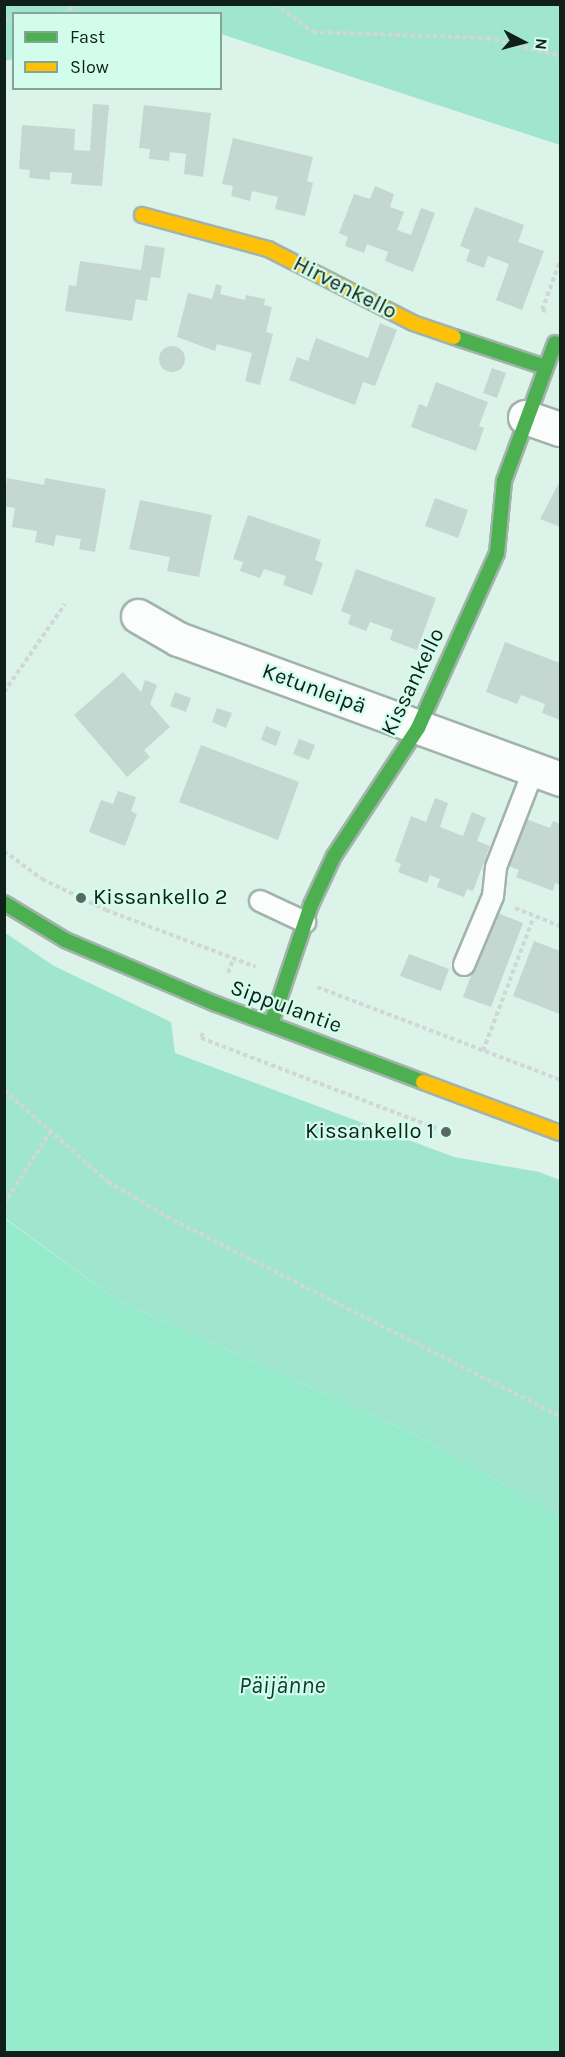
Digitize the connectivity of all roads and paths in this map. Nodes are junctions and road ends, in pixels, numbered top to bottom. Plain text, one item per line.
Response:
1 (79, 4) edge
2 (274, 4) edge
3 (65, 12) edge
4 (561, 56) edge
5 (142, 215) dead end
6 (561, 261) edge
7 (542, 310) junction
8 (551, 313) dead end
9 (555, 343) dead end
10 (522, 359) junction
11 (545, 367) junction
12 (525, 417) junction
13 (561, 429) edge
14 (65, 604) dead end
15 (138, 615) dead end
16 (4, 692) edge
17 (418, 728) junction
18 (547, 774) edge
19 (4, 851) edge
20 (493, 896) junction
21 (261, 901) dead end
22 (4, 903) edge
23 (533, 919) junction
24 (305, 922) junction
25 (561, 926) edge
26 (464, 965) dead end
27 (287, 975) junction
28 (271, 1024) junction
29 (483, 1051) junction
30 (561, 1080) edge
31 (4, 1090) edge
32 (50, 1132) junction
33 (561, 1133) edge
34 (4, 1204) edge
35 (561, 1416) edge

1 - 3 path
2 - 4 path
5 - 10 street, Hirvenkello
6 - 7 path
7 - 8 path
7 - 10 path
9 - 11 street, Kissankello
10 - 11 street, Hirvenkello
11 - 12 street, Kissankello
12 - 13 street
12 - 17 street, Kissankello
14 - 16 path
15 - 17 street, Ketunleipä
17 - 18 street, Ketunleipä
17 - 24 street, Kissankello
18 - 20 lane
19 - 27 path
20 - 23 path
20 - 26 lane
21 - 24 lane
22 - 28 street, Sippulantie
23 - 25 path
23 - 29 path
24 - 27 street, Kissankello
27 - 28 street, Kissankello
27 - 29 path
28 - 33 street, Sippulantie
29 - 30 path
31 - 32 path
32 - 34 path
32 - 35 path

